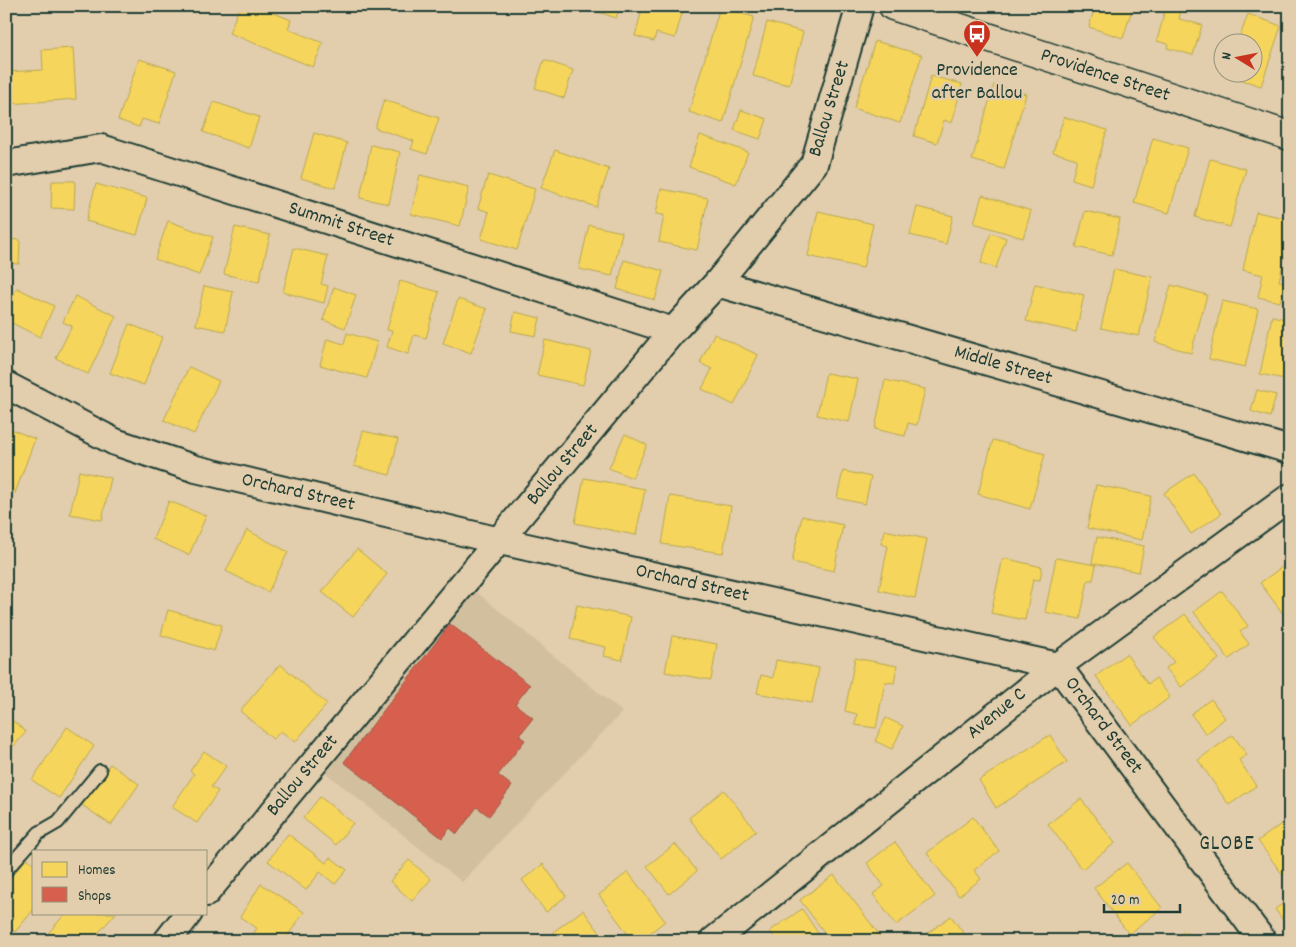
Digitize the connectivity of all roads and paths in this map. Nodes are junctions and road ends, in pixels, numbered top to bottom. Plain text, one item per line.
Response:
1 (860, 6) edge
2 (892, 6) edge
3 (1290, 136) edge
4 (6, 164) edge
5 (717, 283) junction
6 (673, 332) junction
7 (6, 385) edge
8 (1290, 450) edge
9 (1290, 497) edge
10 (500, 541) junction
11 (1058, 666) junction
12 (100, 771) dead end
13 (6, 870) edge
14 (208, 891) edge
15 (188, 914) edge
16 (167, 941) edge
17 (713, 941) edge
18 (1263, 941) edge

1 - 5 street, Ballou Street
2 - 3 main road, Providence Street
4 - 6 street, Summit Street
5 - 6 street, Ballou Street
5 - 8 street, Middle Street
6 - 10 street, Ballou Street
7 - 10 street, Orchard Street
9 - 11 street, Avenue C
10 - 11 street, Orchard Street
10 - 14 street, Ballou Street
11 - 17 street, Avenue C
11 - 18 street, Orchard Street
12 - 13 lane
15 - 16 street

